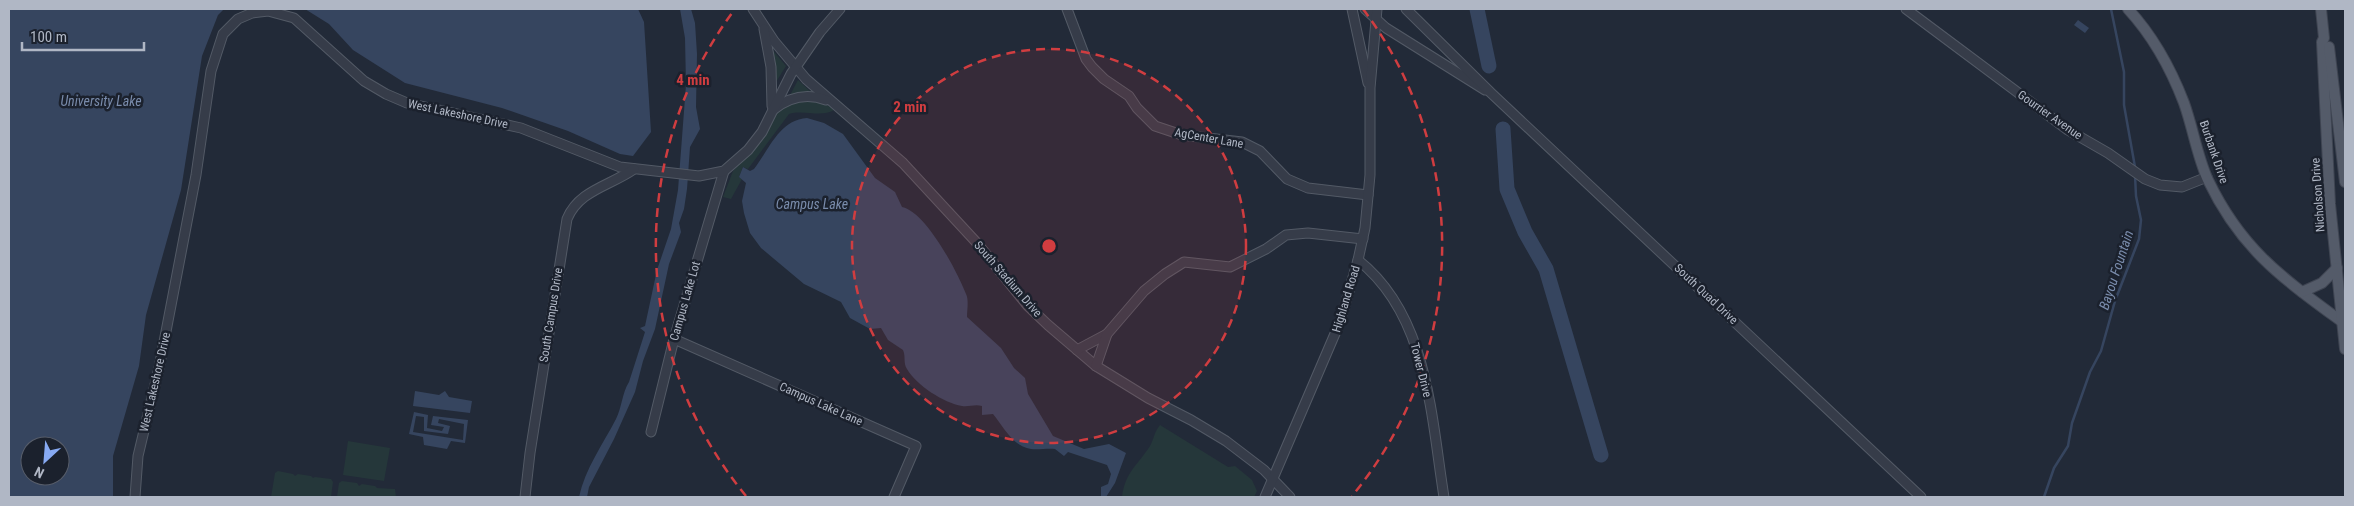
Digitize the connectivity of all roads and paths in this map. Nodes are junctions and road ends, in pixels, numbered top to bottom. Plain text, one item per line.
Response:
1 (753, 9) edge
2 (840, 9) edge
3 (1068, 9) edge
4 (1352, 9) edge
5 (1365, 9) edge
6 (1377, 9) edge
7 (1406, 9) edge
8 (1906, 9) edge
9 (2128, 9) edge
10 (2321, 9) edge
11 (1377, 21) junction
12 (763, 24) junction
13 (2324, 38) junction
14 (797, 67) junction
15 (1370, 88) junction
16 (1490, 92) junction
17 (831, 102) junction
18 (771, 111) junction
19 (634, 169) junction
20 (724, 170) junction
21 (2207, 177) junction
22 (2345, 182) edge
23 (1368, 195) junction
24 (1362, 239) junction
25 (1358, 260) junction
26 (2336, 268) junction
27 (2302, 292) junction
28 (2344, 323) edge
29 (1107, 334) junction
30 (674, 339) junction
31 (2345, 349) edge
32 (1077, 350) junction
33 (1096, 366) junction
34 (651, 432) dead end
35 (1272, 480) junction
36 (135, 497) edge
37 (525, 497) edge
38 (894, 497) edge
39 (1265, 497) edge
40 (1290, 497) edge
41 (1444, 497) edge
42 (1921, 497) edge

1 - 12 street
2 - 14 street, West Lakeshore Drive
3 - 23 street, AgCenter Lane
4 - 15 street, Highland Road
5 - 11 street, South Quad Drive
6 - 11 street, Highland Road
7 - 16 street, South Quad Drive
8 - 21 street, Gourrier Avenue
9 - 21 main road, Burbank Drive
10 - 13 main road, Nicholson Drive
11 - 15 street, Highland Road
11 - 16 street, South Quad Drive
12 - 14 street
12 - 18 street
13 - 22 main road, Nicholson Drive
13 - 26 main road, Nicholson Drive
14 - 17 street, South Stadium Drive
14 - 18 street, West Lakeshore Drive
15 - 23 street, Highland Road
16 - 42 street, South Quad Drive
17 - 18 street
17 - 32 street, South Stadium Drive
18 - 20 street, West Lakeshore Drive
19 - 20 street, West Lakeshore Drive
19 - 36 street, West Lakeshore Drive
19 - 37 street, South Campus Drive
20 - 30 street, Campus Lake Lot
21 - 27 main road, Burbank Drive
23 - 24 street, Highland Road
24 - 25 street, Highland Road
24 - 29 street
25 - 35 street, Highland Road
25 - 41 street, Tower Drive
26 - 27 main road
26 - 28 main road, Nicholson Drive
27 - 28 main road, Burbank Drive
28 - 31 main road, Nicholson Drive
29 - 32 street
29 - 33 street
30 - 34 street, Campus Lake Lot
30 - 38 street, Campus Lake Lane
32 - 33 street, South Stadium Drive
33 - 35 street, South Stadium Drive
35 - 39 street, Highland Road
35 - 40 street, South Stadium Drive

